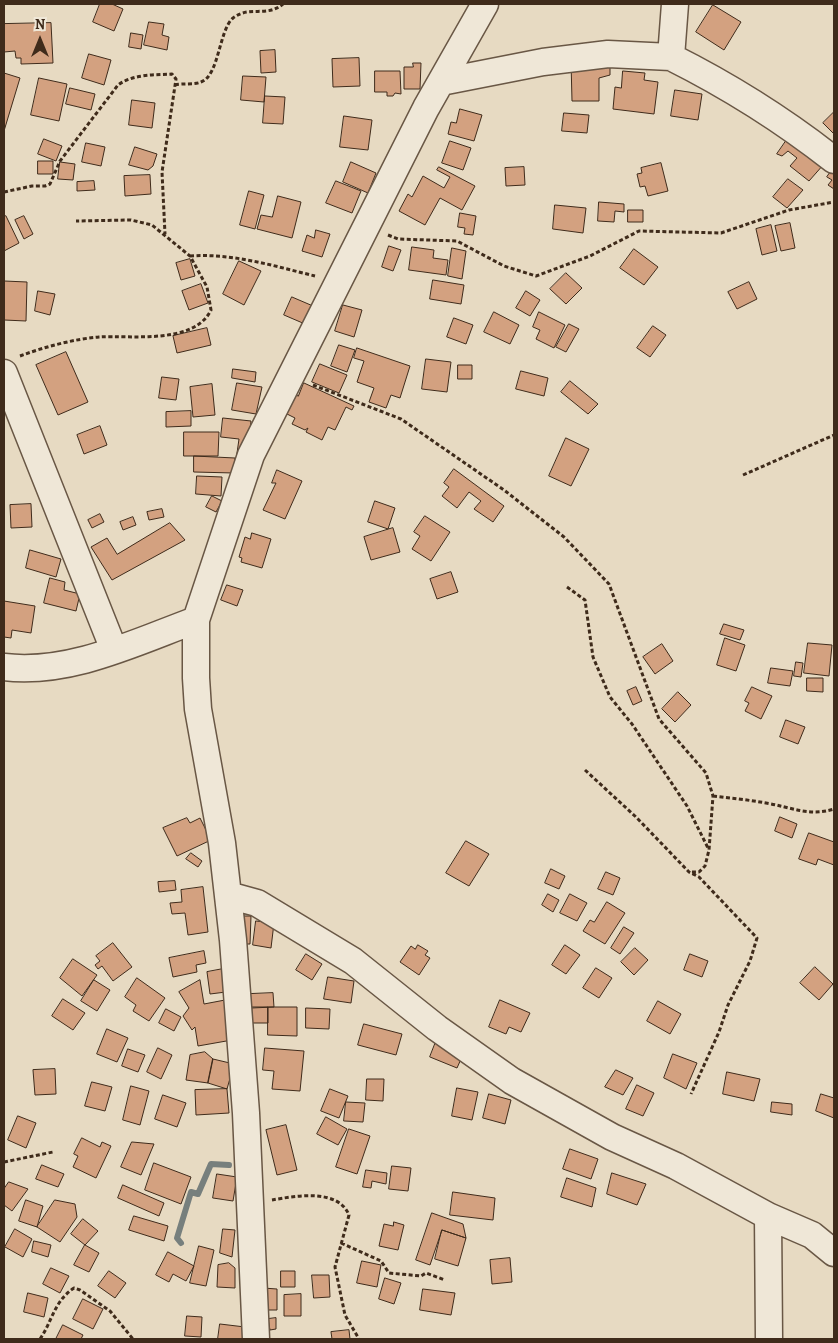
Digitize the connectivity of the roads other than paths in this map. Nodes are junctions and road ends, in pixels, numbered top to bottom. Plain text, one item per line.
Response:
1 (486, 4) edge
2 (675, 4) edge
3 (671, 57) junction
4 (441, 82) junction
5 (834, 160) edge
6 (4, 373) edge
7 (196, 620) junction
8 (114, 650) junction
9 (4, 666) edge
10 (228, 895) junction
11 (768, 1216) junction
12 (834, 1253) edge
13 (256, 1339) edge
14 (769, 1339) edge

1 - 4 street
2 - 3 street
3 - 4 street
3 - 5 street
4 - 7 street
6 - 8 street
7 - 8 street
7 - 10 street
8 - 9 street
10 - 11 street
10 - 13 street
11 - 12 street
11 - 14 street

